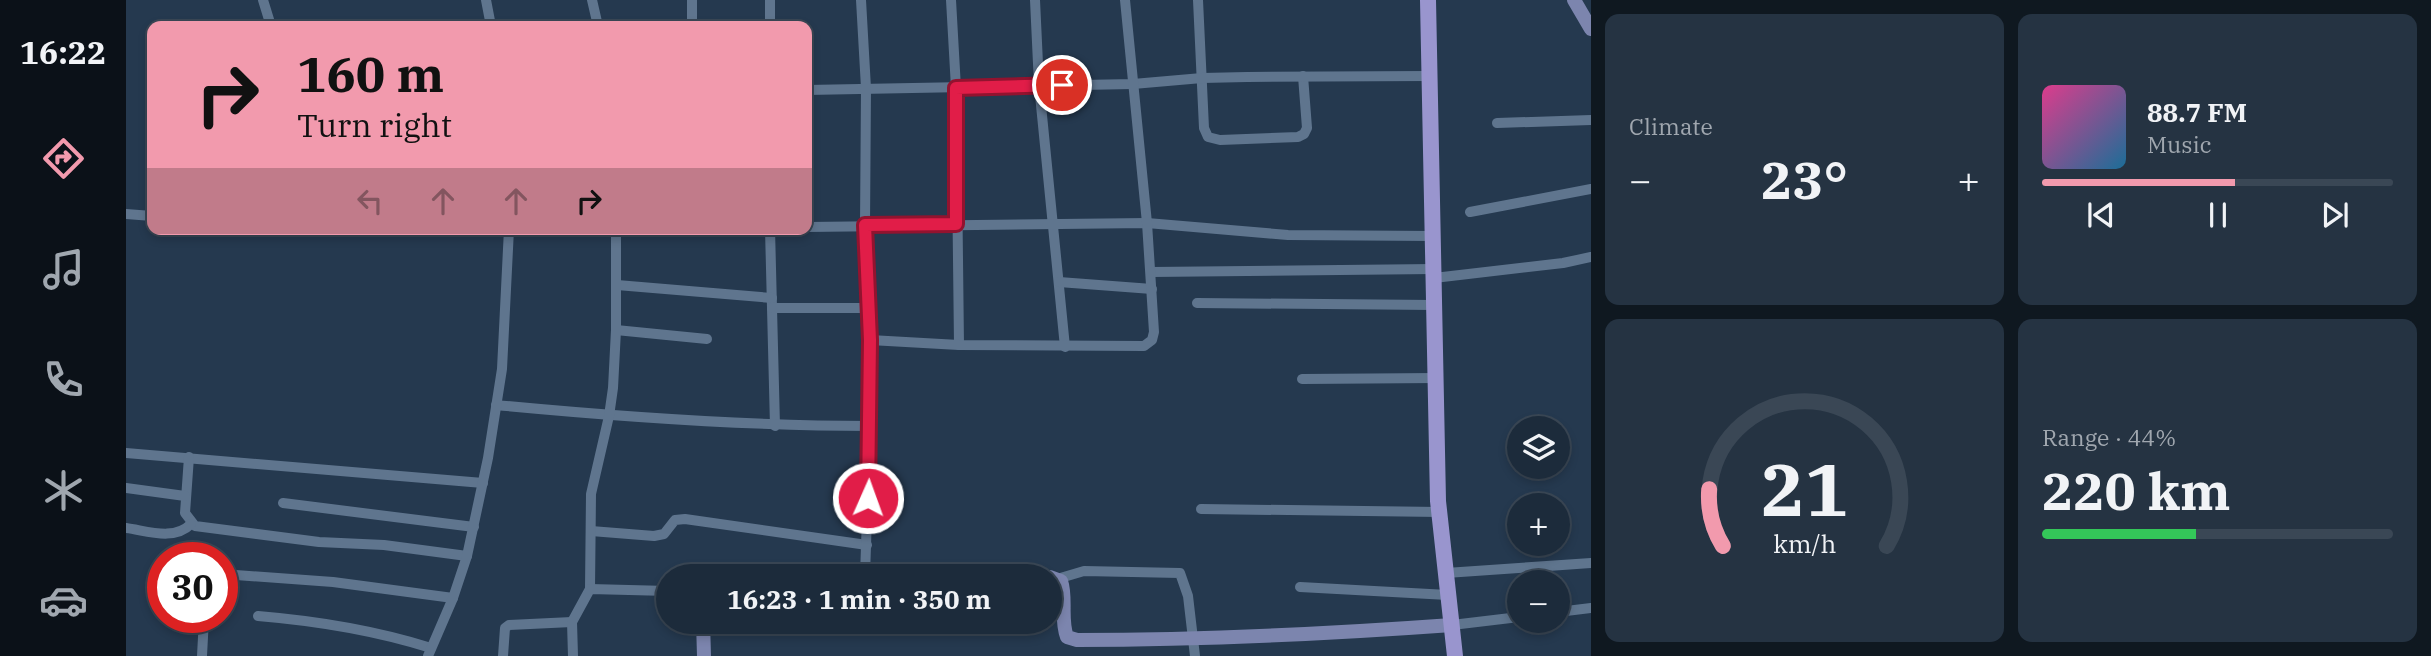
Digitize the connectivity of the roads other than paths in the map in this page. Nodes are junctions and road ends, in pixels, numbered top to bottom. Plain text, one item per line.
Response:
1 (263, 0) edge
2 (486, 0) edge
3 (592, 0) edge
4 (692, 0) edge
5 (770, 0) edge
6 (861, 0) edge
7 (951, 0) edge
8 (1035, 0) edge
9 (1125, 0) edge
10 (1198, 0) edge
11 (1428, 0) edge
12 (1574, 0) edge
13 (269, 21) edge
14 (490, 21) edge
15 (597, 21) edge
16 (692, 21) edge
17 (770, 21) edge
18 (1591, 29) edge
19 (1303, 76) junction
20 (1429, 76) junction
21 (1202, 78) junction
22 (1133, 84) junction
23 (1039, 85) junction
24 (866, 88) junction
25 (956, 88) junction
26 (812, 90) edge
27 (1591, 120) edge
28 (1497, 123) dead end
29 (1591, 189) edge
30 (1470, 212) dead end
31 (126, 214) edge
32 (147, 216) edge
33 (1054, 223) junction
34 (1147, 223) junction
35 (956, 224) junction
36 (865, 225) junction
37 (812, 227) edge
38 (509, 235) edge
39 (616, 235) edge
40 (770, 235) edge
41 (1433, 236) junction
42 (1591, 257) edge
43 (1151, 272) junction
44 (1434, 273) junction
45 (1059, 282) junction
46 (617, 285) junction
47 (1152, 289) junction
48 (772, 303) junction
49 (1197, 303) dead end
50 (1434, 306) junction
51 (869, 307) junction
52 (616, 330) junction
53 (707, 339) dead end
54 (870, 340) junction
55 (959, 345) junction
56 (1065, 347) junction
57 (1302, 379) dead end
58 (1437, 379) junction
59 (496, 405) junction
60 (610, 416) junction
61 (775, 426) junction
62 (870, 426) junction
63 (126, 453) edge
64 (189, 457) junction
65 (483, 483) junction
66 (126, 488) edge
67 (185, 496) junction
68 (283, 503) dead end
69 (1200, 509) dead end
70 (1440, 512) junction
71 (191, 524) junction
72 (474, 527) junction
73 (126, 528) edge
74 (591, 531) junction
75 (867, 545) junction
76 (467, 556) junction
77 (1591, 563) edge
78 (866, 564) edge
79 (1446, 573) junction
80 (238, 575) edge
81 (1062, 576) edge
82 (1062, 584) edge
83 (1300, 587) dead end
84 (590, 589) junction
85 (656, 591) edge
86 (1448, 595) junction
87 (453, 598) junction
88 (1591, 608) edge
89 (1570, 611) edge
90 (258, 616) dead end
91 (1507, 618) edge
92 (572, 622) junction
93 (1452, 625) junction
94 (203, 633) edge
95 (703, 634) edge
96 (1194, 640) junction
97 (429, 652) edge
98 (202, 656) edge
99 (503, 656) edge
100 (573, 656) edge
101 (704, 656) edge
102 (1195, 656) edge
103 (1455, 656) edge

1 - 13 street
2 - 14 street
3 - 15 street
4 - 16 street
5 - 17 street
6 - 24 street
7 - 25 street
8 - 23 street
9 - 22 street
10 - 21 street
11 - 20 main road
12 - 18 street
19 - 20 street
19 - 21 street
19 - 21 street
20 - 41 main road
21 - 22 street
22 - 23 street
22 - 34 street
23 - 25 street
23 - 33 street
24 - 25 street
24 - 26 street
24 - 36 street
25 - 35 street
27 - 28 street
29 - 30 street
31 - 32 street
33 - 34 street
33 - 35 street
33 - 45 street
34 - 41 street
34 - 43 street
35 - 36 street
35 - 55 street
36 - 37 street
36 - 51 street
38 - 59 street
39 - 46 street
40 - 48 street
41 - 44 main road
42 - 44 street
43 - 44 street
43 - 47 street
44 - 50 main road
45 - 47 street
45 - 56 street
46 - 48 street
46 - 52 street
47 - 56 street
48 - 51 street
48 - 61 street
49 - 50 street
50 - 58 main road
51 - 54 street
52 - 53 street
52 - 60 street
54 - 55 street
54 - 62 street
55 - 56 street
57 - 58 street
58 - 70 main road
59 - 60 street
59 - 65 street
60 - 61 street
60 - 74 street
61 - 62 street
62 - 75 street
63 - 64 street
64 - 65 street
64 - 67 street
65 - 72 street
66 - 67 street
67 - 71 street
68 - 72 street
69 - 70 street
70 - 79 main road
71 - 73 street
71 - 76 street
72 - 76 street
74 - 75 street
74 - 84 street
75 - 78 street
76 - 87 street
77 - 79 street
79 - 86 main road
80 - 87 street
81 - 96 street
82 - 96 street
83 - 86 street
84 - 85 street
84 - 92 street
86 - 93 main road
87 - 97 street
88 - 89 street
90 - 97 street
91 - 93 street
92 - 99 street
92 - 100 street
93 - 96 street
93 - 103 main road
94 - 98 street
95 - 101 street
96 - 102 street

